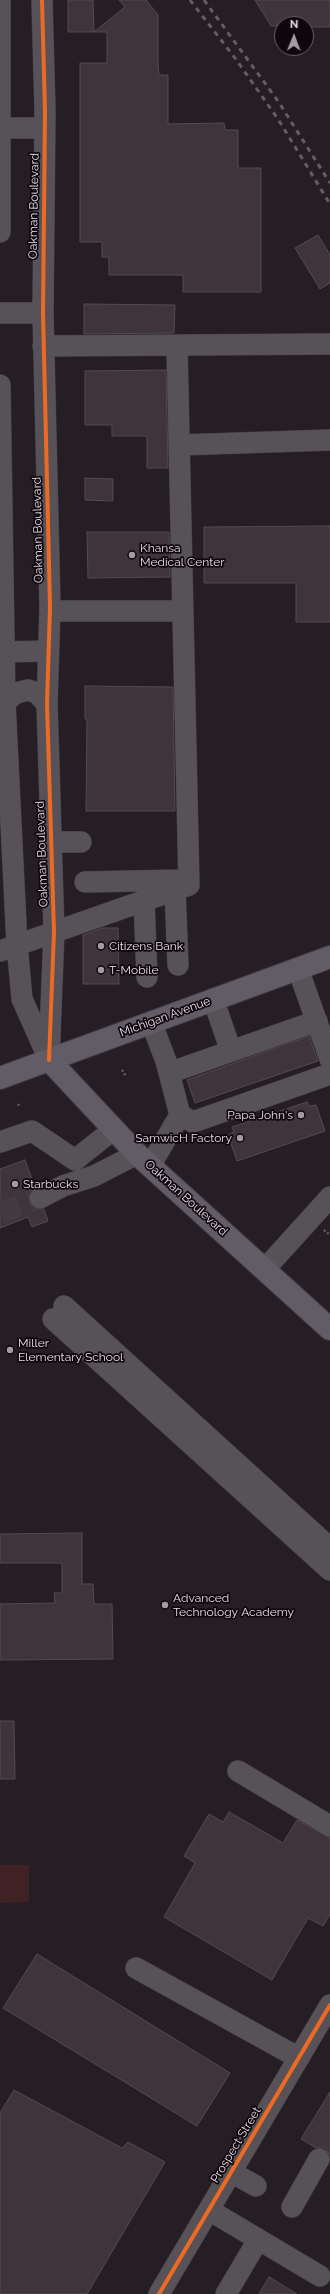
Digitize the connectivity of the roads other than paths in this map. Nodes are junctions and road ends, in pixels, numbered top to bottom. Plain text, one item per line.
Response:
1 (0, 0) edge
2 (42, 0) edge
3 (1, 128) edge
4 (44, 128) junction
5 (0, 171) edge
6 (0, 232) edge
7 (0, 313) edge
8 (42, 314) junction
9 (330, 344) edge
10 (43, 346) junction
11 (178, 346) junction
12 (0, 385) edge
13 (0, 431) edge
14 (330, 440) edge
15 (179, 445) junction
16 (1, 461) edge
17 (182, 611) junction
18 (50, 612) junction
19 (48, 651) junction
20 (2, 652) edge
21 (5, 702) junction
22 (47, 704) junction
23 (4, 744) edge
24 (51, 842) junction
25 (81, 842) dead end
26 (85, 882) dead end
27 (178, 884) junction
28 (144, 900) junction
29 (54, 932) junction
30 (8, 948) edge
31 (330, 957) edge
32 (178, 965) dead end
33 (298, 969) junction
34 (147, 976) dead end
35 (213, 1000) junction
36 (317, 1021) junction
37 (151, 1022) junction
38 (233, 1054) junction
39 (330, 1058) edge
40 (49, 1060) junction
41 (169, 1073) junction
42 (330, 1074) edge
43 (0, 1078) edge
44 (180, 1115) junction
45 (114, 1129) junction
46 (0, 1142) edge
47 (144, 1160) junction
48 (37, 1192) tunnel mouth
49 (330, 1197) edge
50 (265, 1269) junction
51 (330, 1329) edge
52 (330, 1548) edge
53 (330, 1570) edge
54 (238, 1771) dead end
55 (330, 1826) edge
56 (136, 1968) dead end
57 (330, 2006) edge
58 (299, 2058) junction
59 (319, 2160) dead end
60 (231, 2172) junction
61 (256, 2186) dead end
62 (292, 2207) dead end
63 (208, 2210) junction
64 (258, 2240) junction
65 (320, 2276) dead end
66 (159, 2294) edge
67 (226, 2294) edge

1 - 3 street
2 - 4 street, Oakman Boulevard
3 - 4 street
3 - 5 street
4 - 8 street, Oakman Boulevard
5 - 6 street
7 - 8 street
8 - 10 street, Oakman Boulevard
9 - 11 street
10 - 11 street
10 - 18 street, Oakman Boulevard
11 - 15 street
12 - 13 street, Oakman Boulevard
13 - 16 street, Oakman Boulevard
14 - 15 street
15 - 17 street
16 - 20 street, Oakman Boulevard
17 - 18 street
17 - 27 street
18 - 19 street, Oakman Boulevard
19 - 20 street
19 - 22 street, Oakman Boulevard
20 - 21 street, Oakman Boulevard
21 - 22 street
21 - 23 street, Oakman Boulevard
22 - 24 street, Oakman Boulevard
23 - 30 street, Oakman Boulevard
24 - 25 street
24 - 29 street, Oakman Boulevard
26 - 27 street
27 - 28 street
27 - 32 street
28 - 29 street
28 - 34 street
29 - 30 street
29 - 40 street, Oakman Boulevard
30 - 40 street, Oakman Boulevard
31 - 33 main road, Michigan Avenue
33 - 35 main road, Michigan Avenue
33 - 36 street
35 - 37 main road, Michigan Avenue
35 - 38 street
36 - 38 street
36 - 39 street
37 - 40 main road, Michigan Avenue
37 - 41 street
38 - 41 street
40 - 43 main road, Michigan Avenue
40 - 45 main road, Oakman Boulevard
41 - 44 street
42 - 44 street
44 - 47 street
45 - 46 street
45 - 47 main road, Oakman Boulevard
47 - 48 street
47 - 50 main road, Oakman Boulevard
49 - 50 street
50 - 51 main road, Oakman Boulevard
52 - 53 street
54 - 55 street
56 - 58 street
57 - 58 street, Prospect Street
58 - 60 street, Prospect Street
59 - 62 street
60 - 61 street
60 - 63 street, Prospect Street
63 - 64 street
63 - 66 street, Prospect Street
64 - 65 street
64 - 67 street

